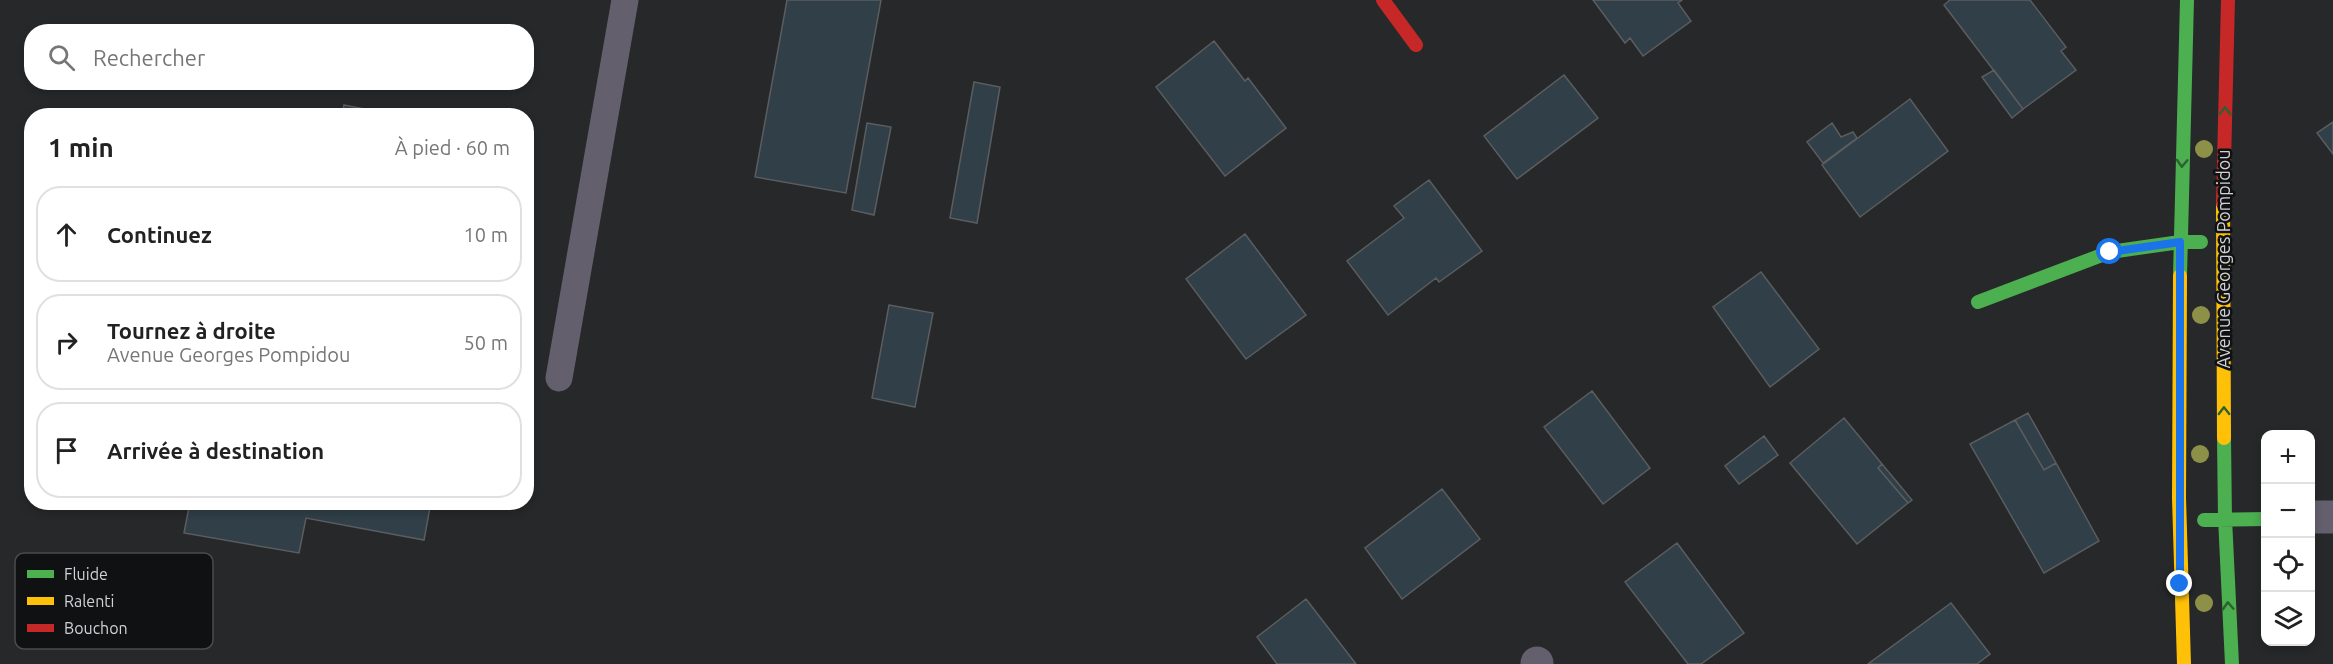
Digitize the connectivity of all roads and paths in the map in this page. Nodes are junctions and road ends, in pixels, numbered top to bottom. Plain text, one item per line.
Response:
1 (625, 0) edge
2 (1383, 0) edge
3 (2187, 0) edge
4 (2228, 0) edge
5 (1416, 45) dead end
6 (2180, 242) junction
7 (2222, 242) junction
8 (1978, 302) dead end
9 (559, 378) dead end
10 (2315, 517) edge
11 (2225, 518) junction
12 (2333, 518) edge
13 (2261, 519) edge
14 (2180, 522) junction
15 (2184, 664) edge
16 (2232, 664) edge

1 - 9 lane
2 - 5 street
3 -> 6 street
7 -> 4 street, Avenue Georges Pompidou
6 - 7 street
6 - 8 street
6 - 14 street
11 -> 7 street, Avenue Georges Pompidou
10 - 12 street
11 - 13 street
11 - 14 street
16 -> 11 street, Avenue Georges Pompidou
14 - 15 street

